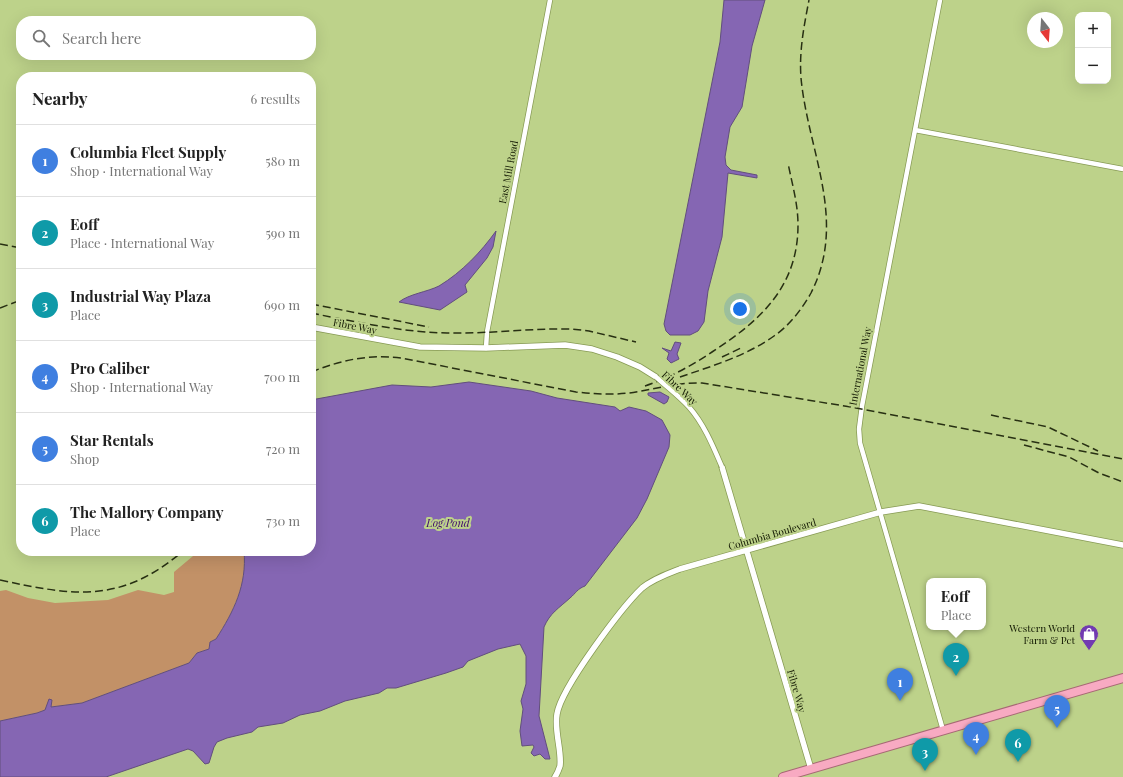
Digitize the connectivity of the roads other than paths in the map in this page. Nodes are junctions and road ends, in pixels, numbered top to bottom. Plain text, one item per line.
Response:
1 (550, 0) edge
2 (940, 0) edge
3 (915, 130) junction
4 (1123, 169) edge
5 (316, 328) edge
6 (486, 348) junction
7 (656, 377) joint
8 (722, 467) joint
9 (882, 512) junction
10 (1123, 545) edge
11 (747, 550) junction
12 (1123, 678) edge
13 (943, 730) junction
14 (811, 768) junction
15 (555, 777) edge
16 (783, 777) edge

1 - 6 street, East Mill Road
2 - 3 street, International Way
3 - 4 street
3 - 9 street, International Way
5 - 6 street, Fibre Way
6 - 7 street, Fibre Way
7 - 8 street, Fibre Way, bridge
8 - 11 street, Fibre Way
9 - 10 street, Columbia Boulevard
9 - 11 street, Columbia Boulevard
9 - 13 street, International Way
11 - 14 street, Fibre Way
11 - 15 street, Columbia Boulevard
12 - 13 highway
13 - 14 highway
14 - 16 highway

